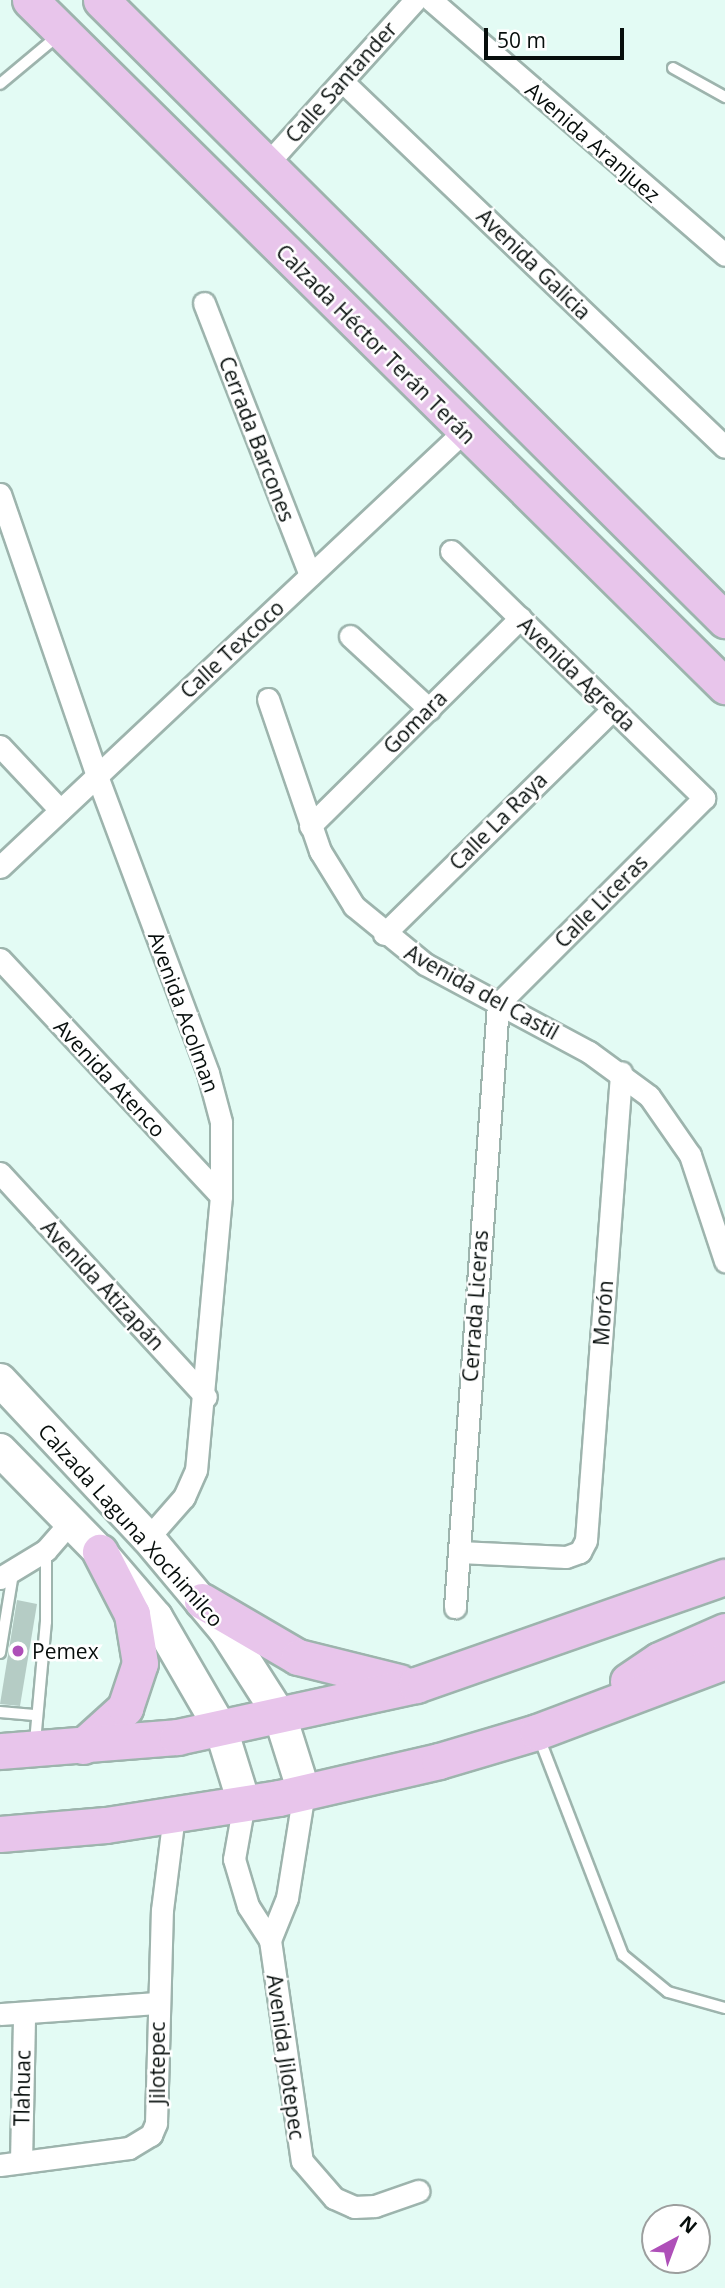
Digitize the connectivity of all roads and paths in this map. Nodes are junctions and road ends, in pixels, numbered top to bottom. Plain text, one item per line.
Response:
1 (30, 0) edge
2 (101, 0) edge
3 (415, 0) edge
4 (432, 0) edge
5 (62, 33) junction
6 (673, 68) dead end
7 (343, 82) junction
8 (0, 84) edge
9 (725, 97) edge
10 (267, 164) junction
11 (725, 255) edge
12 (204, 303) dead end
13 (371, 339) junction
14 (464, 431) junction
15 (725, 447) edge
16 (555, 451) junction
17 (0, 494) edge
18 (0, 535) edge
19 (451, 551) dead end
20 (21, 557) junction
21 (310, 575) junction
22 (636, 599) junction
23 (520, 618) junction
24 (725, 620) edge
25 (350, 636) dead end
26 (725, 657) edge
27 (725, 686) edge
28 (268, 699) dead end
29 (429, 709) junction
30 (613, 709) junction
31 (0, 746) edge
32 (97, 776) junction
33 (704, 798) joint
34 (60, 810) junction
35 (310, 826) junction
36 (0, 867) edge
37 (384, 934) junction
38 (0, 959) edge
39 (499, 1004) junction
40 (621, 1072) junction
41 (0, 1173) edge
42 (221, 1196) junction
43 (725, 1259) edge
44 (0, 1380) edge
45 (206, 1397) junction
46 (0, 1450) edge
47 (70, 1522) junction
48 (148, 1538) junction
49 (46, 1550) junction
50 (100, 1552) junction
51 (458, 1552) junction
52 (6, 1576) edge
53 (725, 1577) edge
54 (202, 1601) junction
55 (455, 1607) dead end
56 (725, 1631) edge
57 (0, 1653) edge
58 (725, 1661) edge
59 (416, 1685) junction
60 (0, 1712) edge
61 (37, 1715) junction
62 (578, 1715) junction
63 (280, 1716) junction
64 (221, 1729) junction
65 (537, 1732) junction
66 (83, 1746) junction
67 (17, 1750) edge
68 (304, 1792) junction
69 (244, 1803) junction
70 (174, 1815) junction
71 (0, 1834) edge
72 (270, 1940) junction
73 (157, 2003) junction
74 (725, 2008) edge
75 (24, 2013) junction
76 (0, 2014) edge
77 (10, 2164) edge
78 (418, 2191) dead end

1 - 5 main road, Calzada Héctor Terán Terán
2 - 10 main road
3 - 7 street, Calle Santander
4 - 11 street, Avenida Aranjuez
5 - 8 lane
5 - 13 main road, Calzada Héctor Terán Terán
6 - 9 lane
7 - 10 street, Calle Santander
7 - 15 street, Avenida Galicia
10 - 16 main road
12 - 21 street, Cerrada Barcones
13 - 14 main road, Calzada Héctor Terán Terán
13 - 16 main road
14 - 21 street, Calle Texcoco
14 - 22 main road, Calzada Héctor Terán Terán
16 - 24 main road
17 - 20 street, Avenida Acolman
18 - 20 street
19 - 23 street, Avenida Agreda
20 - 32 street, Avenida Acolman
21 - 32 street, Calle Texcoco
22 - 26 main road
22 - 27 main road, Calzada Héctor Terán Terán
23 - 29 street, Gomara
23 - 30 street, Avenida Agreda
25 - 29 street
28 - 35 street, Avenida del Castil
29 - 35 street, Gomara
30 - 33 street, Avenida Agreda
30 - 37 street, Calle La Raya
31 - 34 street
32 - 34 street, Calle Texcoco
32 - 42 street, Avenida Acolman
33 - 39 street, Calle Liceras
34 - 36 street, Calle Texcoco
35 - 37 street, Avenida del Castil
37 - 39 street, Avenida del Castil
38 - 42 street, Avenida Atenco
39 - 40 street, Avenida del Castil
39 - 51 street, Cerrada Liceras
40 - 43 street, Avenida del Castil
40 - 51 street, Morón
41 - 45 street, Avenida Atizapán
42 - 45 street, Avenida Acolman
44 - 48 main road, Calzada Laguna Xochimilco
45 - 48 street, Avenida Acolman
46 - 47 main road, Calzada Laguna Xochimilco
47 - 49 street
47 - 50 main road, Calzada Laguna Xochimilco
48 - 54 main road, Calzada Laguna Xochimilco
49 - 52 street
49 - 61 lane
50 - 64 main road, Calzada Laguna Xochimilco
50 - 66 main road
51 - 55 street, Cerrada Liceras
52 - 57 lane
53 - 59 main road
54 - 59 main road
54 - 63 main road, Calzada Laguna Xochimilco
56 - 62 main road
58 - 62 main road
59 - 63 main road
60 - 61 lane
61 - 67 lane
62 - 65 main road
63 - 64 main road
63 - 68 main road, Calzada Laguna Xochimilco
64 - 66 main road
64 - 69 main road, Calzada Laguna Xochimilco
65 - 68 main road
65 - 74 lane
66 - 67 main road
68 - 69 main road
68 - 72 street
69 - 70 main road
69 - 72 street, Avenida Jilotepec
70 - 71 main road
70 - 73 street, Jilotepec
72 - 78 street, Avenida Jilotepec
73 - 75 street
73 - 77 street, Jilotepec
75 - 76 street
75 - 77 street, Tlahuac

